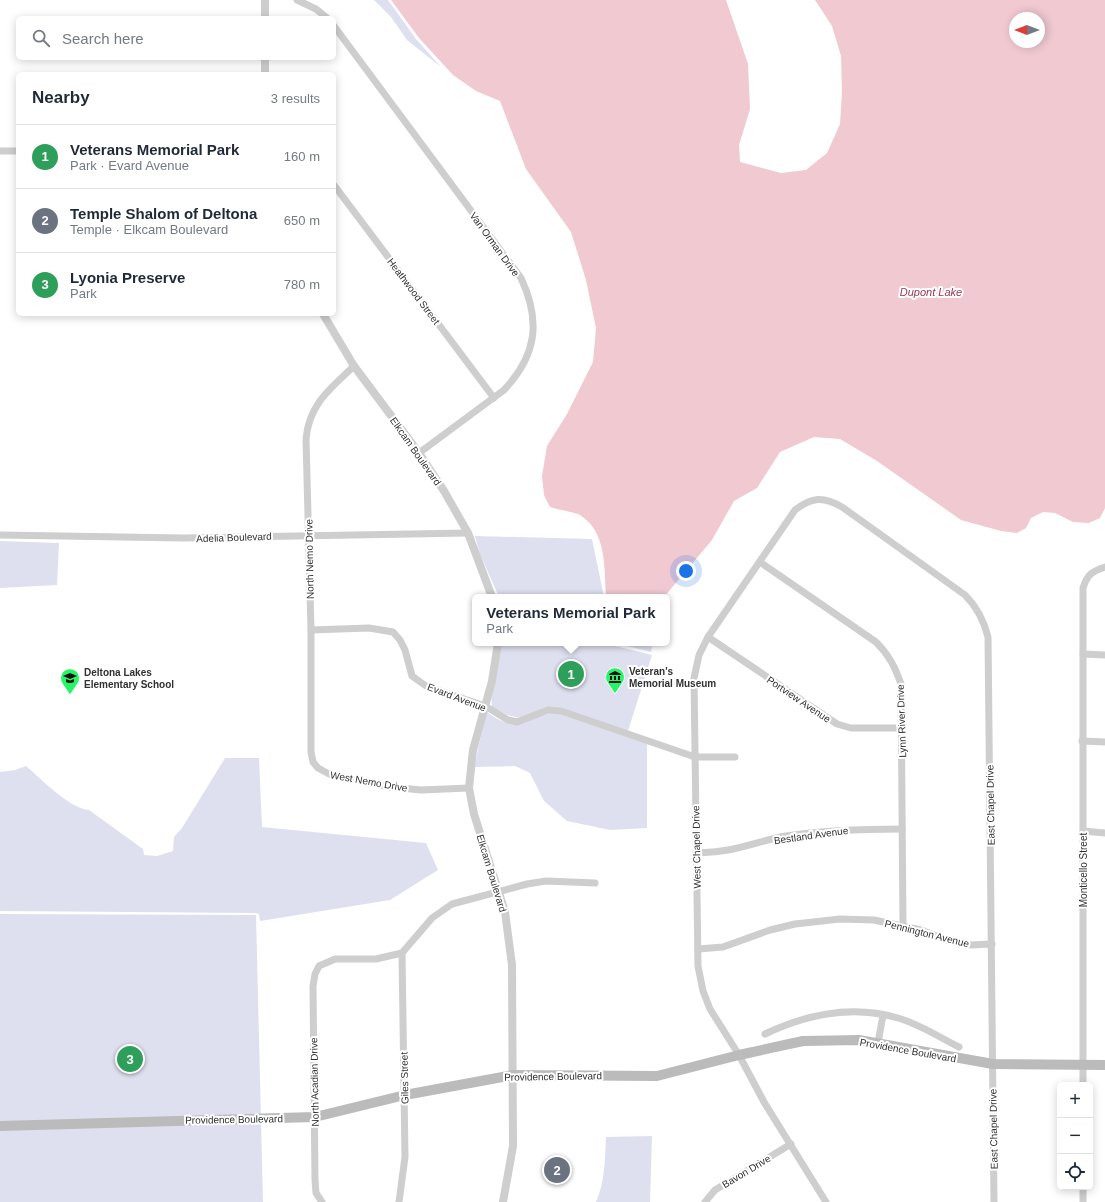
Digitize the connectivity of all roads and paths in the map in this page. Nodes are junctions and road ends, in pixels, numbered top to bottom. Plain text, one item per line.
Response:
1 (265, 0) edge
2 (296, 0) edge
3 (265, 16) edge
4 (325, 16) edge
5 (336, 29) edge
6 (265, 60) edge
7 (265, 72) edge
8 (0, 151) edge
9 (16, 151) edge
10 (336, 188) edge
11 (323, 316) edge
12 (354, 366) junction
13 (494, 398) junction
14 (419, 453) junction
15 (816, 500) joint
16 (468, 533) junction
17 (0, 535) edge
18 (308, 535) junction
19 (760, 562) junction
20 (1105, 567) edge
21 (491, 594) edge
22 (311, 630) junction
23 (708, 637) junction
24 (498, 646) edge
25 (1083, 654) junction
26 (1105, 655) edge
27 (485, 706) junction
28 (902, 728) junction
29 (1082, 741) junction
30 (1105, 742) edge
31 (695, 757) junction
32 (735, 757) dead end
33 (318, 768) joint
34 (470, 788) junction
35 (902, 829) junction
36 (1083, 831) junction
37 (1105, 833) edge
38 (696, 852) junction
39 (595, 883) dead end
40 (498, 893) junction
41 (903, 926) junction
42 (992, 944) junction
43 (698, 950) junction
44 (402, 953) junction
45 (883, 1015) junction
46 (765, 1034) dead end
47 (878, 1043) junction
48 (959, 1047) dead end
49 (740, 1055) junction
50 (993, 1064) junction
51 (1084, 1064) junction
52 (1105, 1065) edge
53 (513, 1075) junction
54 (1084, 1082) edge
55 (405, 1095) junction
56 (315, 1117) junction
57 (0, 1126) edge
58 (791, 1144) junction
59 (1084, 1190) edge
60 (321, 1201) edge
61 (399, 1202) edge
62 (503, 1202) edge
63 (705, 1202) edge
64 (826, 1202) edge
65 (994, 1202) edge
66 (1084, 1202) edge

1 - 3 street
2 - 4 street
5 - 13 street, Van Orman Drive
6 - 7 street
8 - 9 street
10 - 13 street, Heathwood Street
11 - 12 street, Elkcam Boulevard
12 - 14 street, Elkcam Boulevard
12 - 18 street, North Nemo Drive
13 - 14 street, Van Orman Drive
14 - 16 street, Elkcam Boulevard
15 - 19 street, West Chapel Drive
15 - 42 street, East Chapel Drive
16 - 18 street, Adelia Boulevard
16 - 21 street, Elkcam Boulevard
17 - 18 street, Adelia Boulevard
18 - 22 street, North Nemo Drive
19 - 23 street, West Chapel Drive
19 - 28 street, Lynn River Drive
20 - 25 street, Monticello Street
22 - 27 street, Evard Avenue
22 - 33 street, North Nemo Drive
23 - 28 street, Portview Avenue
23 - 31 street, West Chapel Drive
24 - 27 street, Elkcam Boulevard
25 - 26 street
25 - 29 street, Monticello Street
27 - 31 street, Evard Avenue
27 - 34 street, Elkcam Boulevard
28 - 35 street, Lynn River Drive
29 - 30 street
29 - 36 street, Monticello Street
31 - 32 street, Evard Avenue
31 - 38 street, West Chapel Drive
33 - 34 street, West Nemo Drive
34 - 40 street, Elkcam Boulevard
35 - 38 street, Bestland Avenue
35 - 41 street, Lynn River Drive
36 - 37 street
36 - 51 street, Monticello Street
38 - 43 street, West Chapel Drive
39 - 40 street
40 - 44 street
40 - 53 street, Elkcam Boulevard
41 - 42 street, Pennington Avenue
41 - 43 street, Pennington Avenue
42 - 50 street, East Chapel Drive
43 - 49 street, West Chapel Drive
44 - 55 street, Giles Street
44 - 56 street, North Acadian Drive
45 - 46 street, Providence Boulevard
45 - 47 street
45 - 48 street, Providence Boulevard
47 - 49 main road, Providence Boulevard
47 - 50 main road, Providence Boulevard
49 - 53 main road, Providence Boulevard
49 - 58 street, West Chapel Drive
50 - 51 main road, Providence Boulevard
50 - 65 street, East Chapel Drive
51 - 52 main road, Providence Boulevard
51 - 54 street, Monticello Street
53 - 55 main road, Providence Boulevard
53 - 62 street, Elkcam Boulevard
55 - 56 main road, Providence Boulevard
55 - 61 street, Giles Street
56 - 57 main road, Providence Boulevard
56 - 60 street, North Acadian Drive
58 - 63 street, Bavon Drive
58 - 64 street, West Chapel Drive
59 - 66 street

